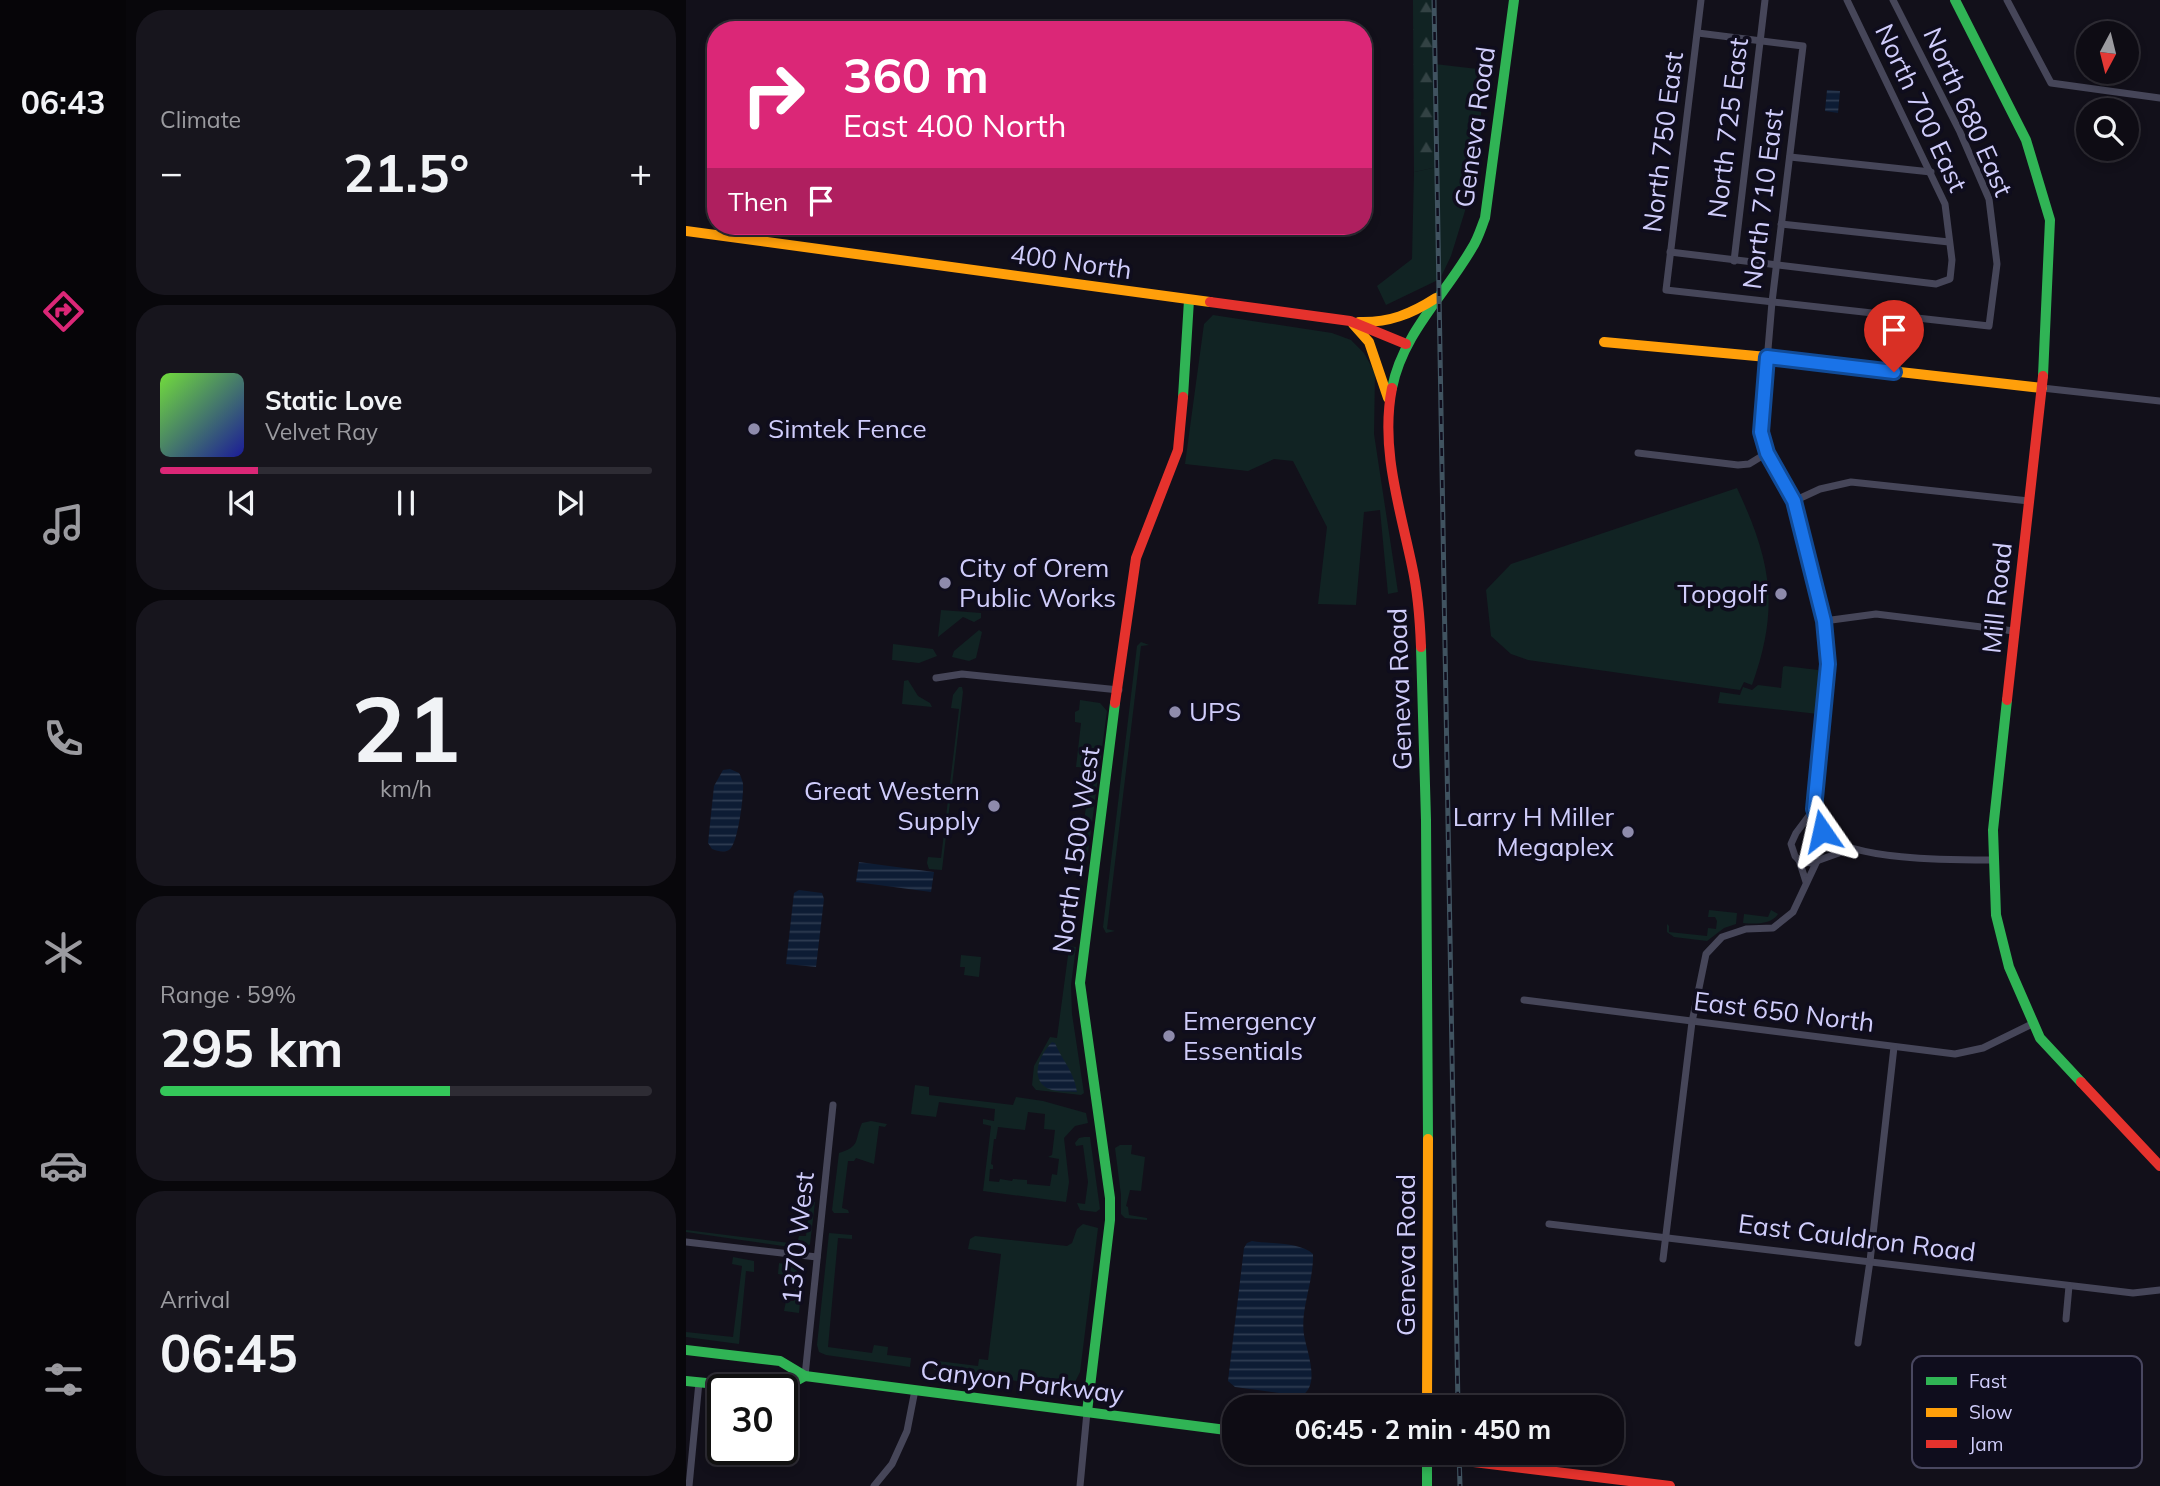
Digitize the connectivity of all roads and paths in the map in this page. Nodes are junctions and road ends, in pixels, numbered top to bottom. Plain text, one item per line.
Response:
1 (1514, 0) edge
2 (1702, 0) edge
3 (1765, 0) edge
4 (1847, 0) edge
5 (1893, 0) edge
6 (1955, 0) edge
7 (2007, 0) edge
8 (1698, 33) junction
9 (1760, 41) junction
10 (2160, 98) edge
11 (1790, 157) junction
12 (1931, 172) junction
13 (1782, 225) junction
14 (686, 231) edge
15 (707, 234) edge
16 (715, 235) edge
17 (1949, 242) junction
18 (1670, 252) junction
19 (1734, 261) junction
20 (1777, 266) junction
21 (1439, 296) junction
22 (1189, 300) junction
23 (1772, 302) junction
24 (1350, 321) junction
25 (1604, 342) dead end
26 (1406, 344) junction
27 (1767, 357) junction
28 (2042, 388) junction
29 (1389, 401) junction
30 (2160, 401) edge
31 (1638, 453) dead end
32 (1767, 453) junction
33 (1794, 501) junction
34 (2029, 501) junction
35 (1824, 621) junction
36 (2014, 631) junction
37 (936, 678) dead end
38 (1119, 690) junction
39 (1814, 809) junction
40 (1796, 833) junction
41 (1824, 833) junction
42 (1851, 849) junction
43 (1799, 860) junction
44 (1820, 860) junction
45 (1994, 860) junction
46 (1806, 882) junction
47 (1524, 1000) dead end
48 (1692, 1022) junction
49 (2034, 1023) junction
50 (1894, 1048) junction
51 (833, 1105) dead end
52 (2160, 1166) edge
53 (1549, 1224) dead end
54 (1666, 1236) junction
55 (686, 1242) edge
56 (817, 1257) junction
57 (1663, 1259) dead end
58 (1870, 1261) junction
59 (2069, 1286) junction
60 (2160, 1290) edge
61 (2066, 1319) dead end
62 (1858, 1343) dead end
63 (686, 1350) edge
64 (805, 1376) junction
65 (798, 1380) edge
66 (686, 1381) edge
67 (699, 1382) junction
68 (707, 1383) edge
69 (915, 1390) junction
70 (1427, 1395) edge
71 (1087, 1412) junction
72 (1222, 1429) edge
73 (1427, 1465) edge
74 (1506, 1465) edge
75 (689, 1486) edge
76 (874, 1486) edge
77 (1080, 1486) edge
78 (1427, 1486) edge
79 (1671, 1486) edge

1 - 21 main road, Geneva Road
2 - 8 street, North 750 East
3 - 9 street, North 725 East
4 - 12 street, North 700 East
5 - 23 street, North 680 East
6 - 28 main road, Mill Road
7 - 10 street
8 - 9 street
8 - 18 street, North 750 East
9 - 11 street, North 710 East
9 - 19 street, North 725 East
11 - 12 street
11 - 13 street, North 710 East
12 - 17 street, North 700 East
13 - 17 street
13 - 20 street, North 710 East
14 - 15 main road, 400 North
16 - 22 main road, 400 North
17 - 20 street, North 700 East
18 - 19 street
18 - 23 street, North 750 East
19 - 20 street
20 - 23 street, North 710 East
21 - 24 main road
21 - 26 main road, Geneva Road
22 - 24 main road, 400 North
22 - 38 main road, North 1500 West
23 - 27 street, North 710 East
24 - 26 main road, 400 North
24 - 29 main road
25 - 27 main road
26 - 29 main road, Geneva Road
27 - 28 main road
27 - 32 street
28 - 30 street
28 - 34 main road, Mill Road
29 - 70 main road, Geneva Road
31 - 32 street
32 - 33 street
33 - 34 street
33 - 35 street
34 - 36 main road, Mill Road
35 - 36 street
35 - 39 street
36 - 45 main road, Mill Road
37 - 38 street
38 - 71 main road, North 1500 West
39 - 40 street
39 - 41 street
40 - 41 street
40 - 43 street
41 - 42 street
41 - 44 street
42 - 44 street
42 - 45 street
43 - 44 street
43 - 46 street
44 - 46 street
45 - 49 main road, Mill Road
46 - 48 street
47 - 48 street, East 650 North
48 - 50 street, East 650 North
48 - 54 street
49 - 50 street, East 650 North
49 - 52 main road, Mill Road
50 - 58 street
51 - 56 street, 1370 West
53 - 54 street, East Cauldron Road
54 - 57 street
54 - 58 street, East Cauldron Road
55 - 56 street
56 - 64 street, 1370 West
58 - 59 street, East Cauldron Road
58 - 62 street
59 - 60 street, East Cauldron Road
59 - 61 street
63 - 64 main road, Canyon Parkway
64 - 65 main road
64 - 69 main road, Canyon Parkway
66 - 67 main road
67 - 68 main road
67 - 75 street
69 - 71 main road, Canyon Parkway
69 - 76 street
71 - 72 main road, Canyon Parkway
71 - 77 street
73 - 78 main road
74 - 79 main road

